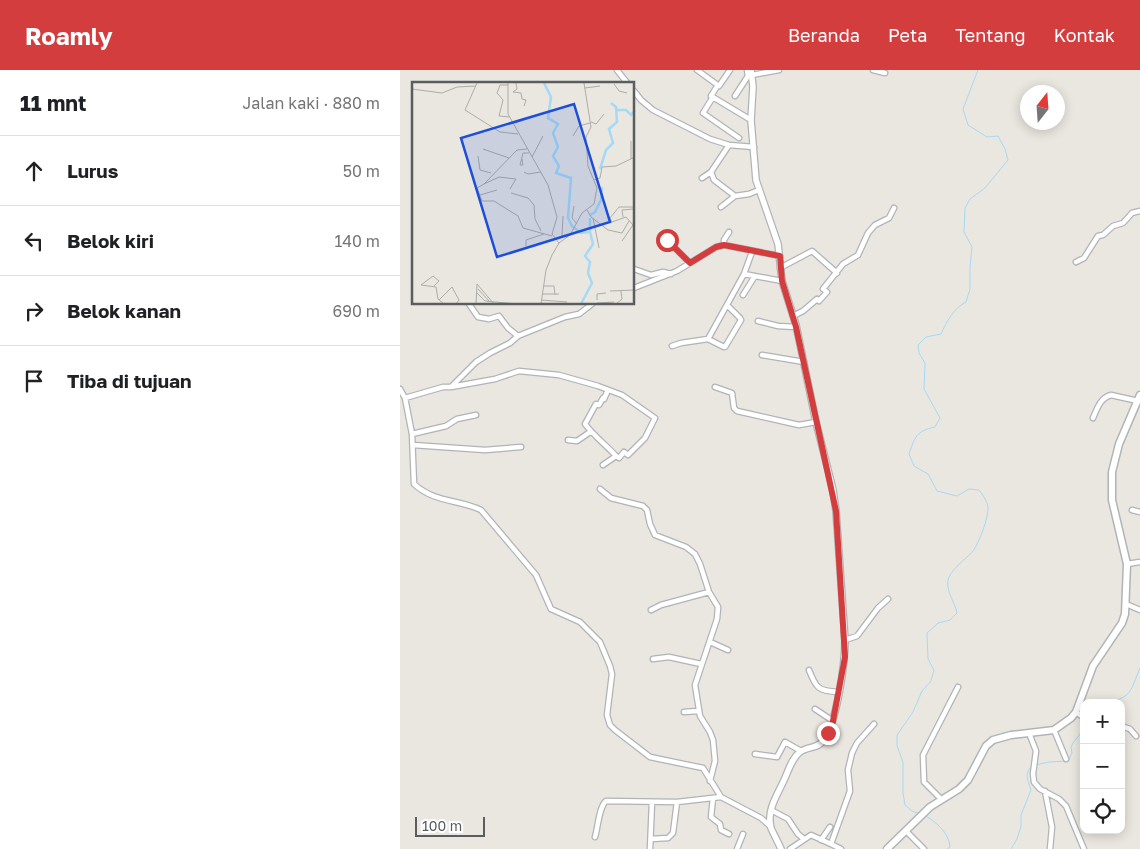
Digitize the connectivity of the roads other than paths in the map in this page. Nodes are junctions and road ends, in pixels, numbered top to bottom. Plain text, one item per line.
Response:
1 (617, 70) edge
2 (696, 70) edge
3 (708, 70) edge
4 (730, 70) edge
5 (747, 70) edge
6 (778, 70) edge
7 (873, 70) edge
8 (751, 73) edge
9 (885, 73) dead end
10 (704, 76) junction
11 (626, 82) edge
12 (716, 88) dead end
13 (635, 92) edge
14 (735, 96) dead end
15 (713, 97) junction
16 (751, 120) junction
17 (739, 138) dead end
18 (729, 145) junction
19 (754, 148) junction
20 (711, 172) junction
21 (702, 178) dead end
22 (759, 190) junction
23 (735, 196) junction
24 (721, 207) dead end
25 (894, 208) dead end
26 (1140, 211) edge
27 (729, 232) dead end
28 (667, 240) dead end
29 (724, 245) junction
30 (752, 252) junction
31 (780, 256) junction
32 (1076, 262) dead end
33 (690, 263) junction
34 (780, 268) junction
35 (635, 269) edge
36 (837, 273) junction
37 (671, 274) junction
38 (744, 274) junction
39 (755, 276) junction
40 (782, 281) junction
41 (635, 288) edge
42 (743, 295) dead end
43 (470, 305) edge
44 (591, 305) edge
45 (727, 305) junction
46 (793, 316) junction
47 (758, 321) dead end
48 (796, 327) junction
49 (518, 336) junction
50 (708, 339) junction
51 (672, 346) dead end
52 (762, 355) dead end
53 (804, 362) junction
54 (451, 386) junction
55 (715, 387) dead end
56 (400, 389) edge
57 (608, 390) junction
58 (405, 398) junction
59 (1139, 398) edge
60 (476, 415) dead end
61 (1093, 418) dead end
62 (816, 422) junction
63 (590, 432) junction
64 (412, 434) junction
65 (568, 440) dead end
66 (413, 445) junction
67 (521, 447) dead end
68 (616, 456) junction
69 (603, 465) dead end
70 (600, 489) dead end
71 (1132, 510) dead end
72 (1140, 512) edge
73 (1140, 562) edge
74 (1127, 564) junction
75 (709, 592) junction
76 (888, 599) dead end
77 (1126, 604) junction
78 (650, 610) dead end
79 (1140, 610) edge
80 (845, 640) junction
81 (710, 642) junction
82 (728, 650) dead end
83 (653, 659) dead end
84 (701, 664) junction
85 (809, 670) dead end
86 (958, 687) dead end
87 (838, 692) junction
88 (815, 710) dead end
89 (698, 711) junction
90 (684, 712) dead end
91 (1076, 712) junction
92 (1080, 715) edge
93 (833, 721) junction
94 (874, 724) dead end
95 (1125, 727) edge
96 (1054, 730) junction
97 (1029, 733) junction
98 (1136, 736) dead end
99 (804, 750) junction
100 (755, 754) dead end
101 (1066, 759) dead end
102 (710, 781) junction
103 (1045, 791) junction
104 (722, 797) junction
105 (713, 798) junction
106 (941, 799) junction
107 (652, 802) junction
108 (677, 802) junction
109 (771, 810) junction
110 (830, 826) dead end
111 (771, 827) junction
112 (906, 831) junction
113 (729, 834) dead end
114 (743, 834) dead end
115 (595, 837) dead end
116 (651, 839) junction
117 (804, 840) junction
118 (822, 840) junction
119 (831, 844) junction
120 (650, 849) edge
121 (737, 849) edge
122 (781, 849) edge
123 (790, 849) edge
124 (841, 849) edge
125 (887, 849) edge
126 (924, 849) edge
127 (1050, 849) edge
128 (1084, 849) edge

1 - 11 street
2 - 10 street
3 - 10 street
4 - 10 street
5 - 14 street
6 - 8 street
7 - 9 street
8 - 16 street
12 - 15 street
13 - 18 street
15 - 16 street
15 - 17 street
16 - 19 street
18 - 19 street
18 - 20 street
19 - 22 street
20 - 21 street
20 - 23 street
22 - 23 street
22 - 31 street
23 - 24 street
25 - 36 street
26 - 32 street
27 - 29 street
28 - 33 street
29 - 30 street
29 - 33 street
30 - 31 street
30 - 38 street
31 - 34 street
33 - 37 street
34 - 36 street
34 - 40 street
35 - 37 street
36 - 46 street
37 - 41 street
38 - 39 street
38 - 45 street
39 - 40 street
39 - 42 street
40 - 46 street
43 - 49 street
44 - 49 street
45 - 50 street
45 - 50 street
46 - 48 street
47 - 48 street
48 - 53 street
49 - 54 street
50 - 51 street
52 - 53 street
53 - 62 street
54 - 57 street
54 - 58 street
55 - 62 street
56 - 58 street
57 - 63 street
57 - 68 street
58 - 64 street
59 - 61 street
59 - 74 main road
60 - 64 street
62 - 80 street
63 - 65 street
63 - 68 street
64 - 66 street
66 - 67 street
66 - 102 street
68 - 69 street
70 - 75 street
71 - 72 street
73 - 74 street
74 - 77 main road
75 - 78 street
75 - 81 street
76 - 80 street
77 - 79 street
77 - 91 main road
80 - 87 street
81 - 82 street
81 - 84 street
83 - 84 street
84 - 89 street
85 - 87 street
86 - 106 street
87 - 93 street
88 - 93 street
89 - 90 street
89 - 102 street
91 - 92 street
91 - 96 main road
93 - 99 street
94 - 119 street
95 - 98 street
96 - 97 main road
96 - 101 street
97 - 103 street
97 - 106 main road
99 - 100 street
99 - 109 street
102 - 104 street
103 - 127 street
103 - 128 street
104 - 105 street
104 - 111 street
105 - 108 street
105 - 113 street
106 - 112 main road
107 - 108 street
107 - 115 street
107 - 116 street
108 - 116 street
109 - 111 street
109 - 117 street
110 - 118 street
111 - 122 street
112 - 125 main road
112 - 126 street
114 - 121 street
116 - 120 street
117 - 118 street
117 - 123 street
118 - 119 street
119 - 124 street

